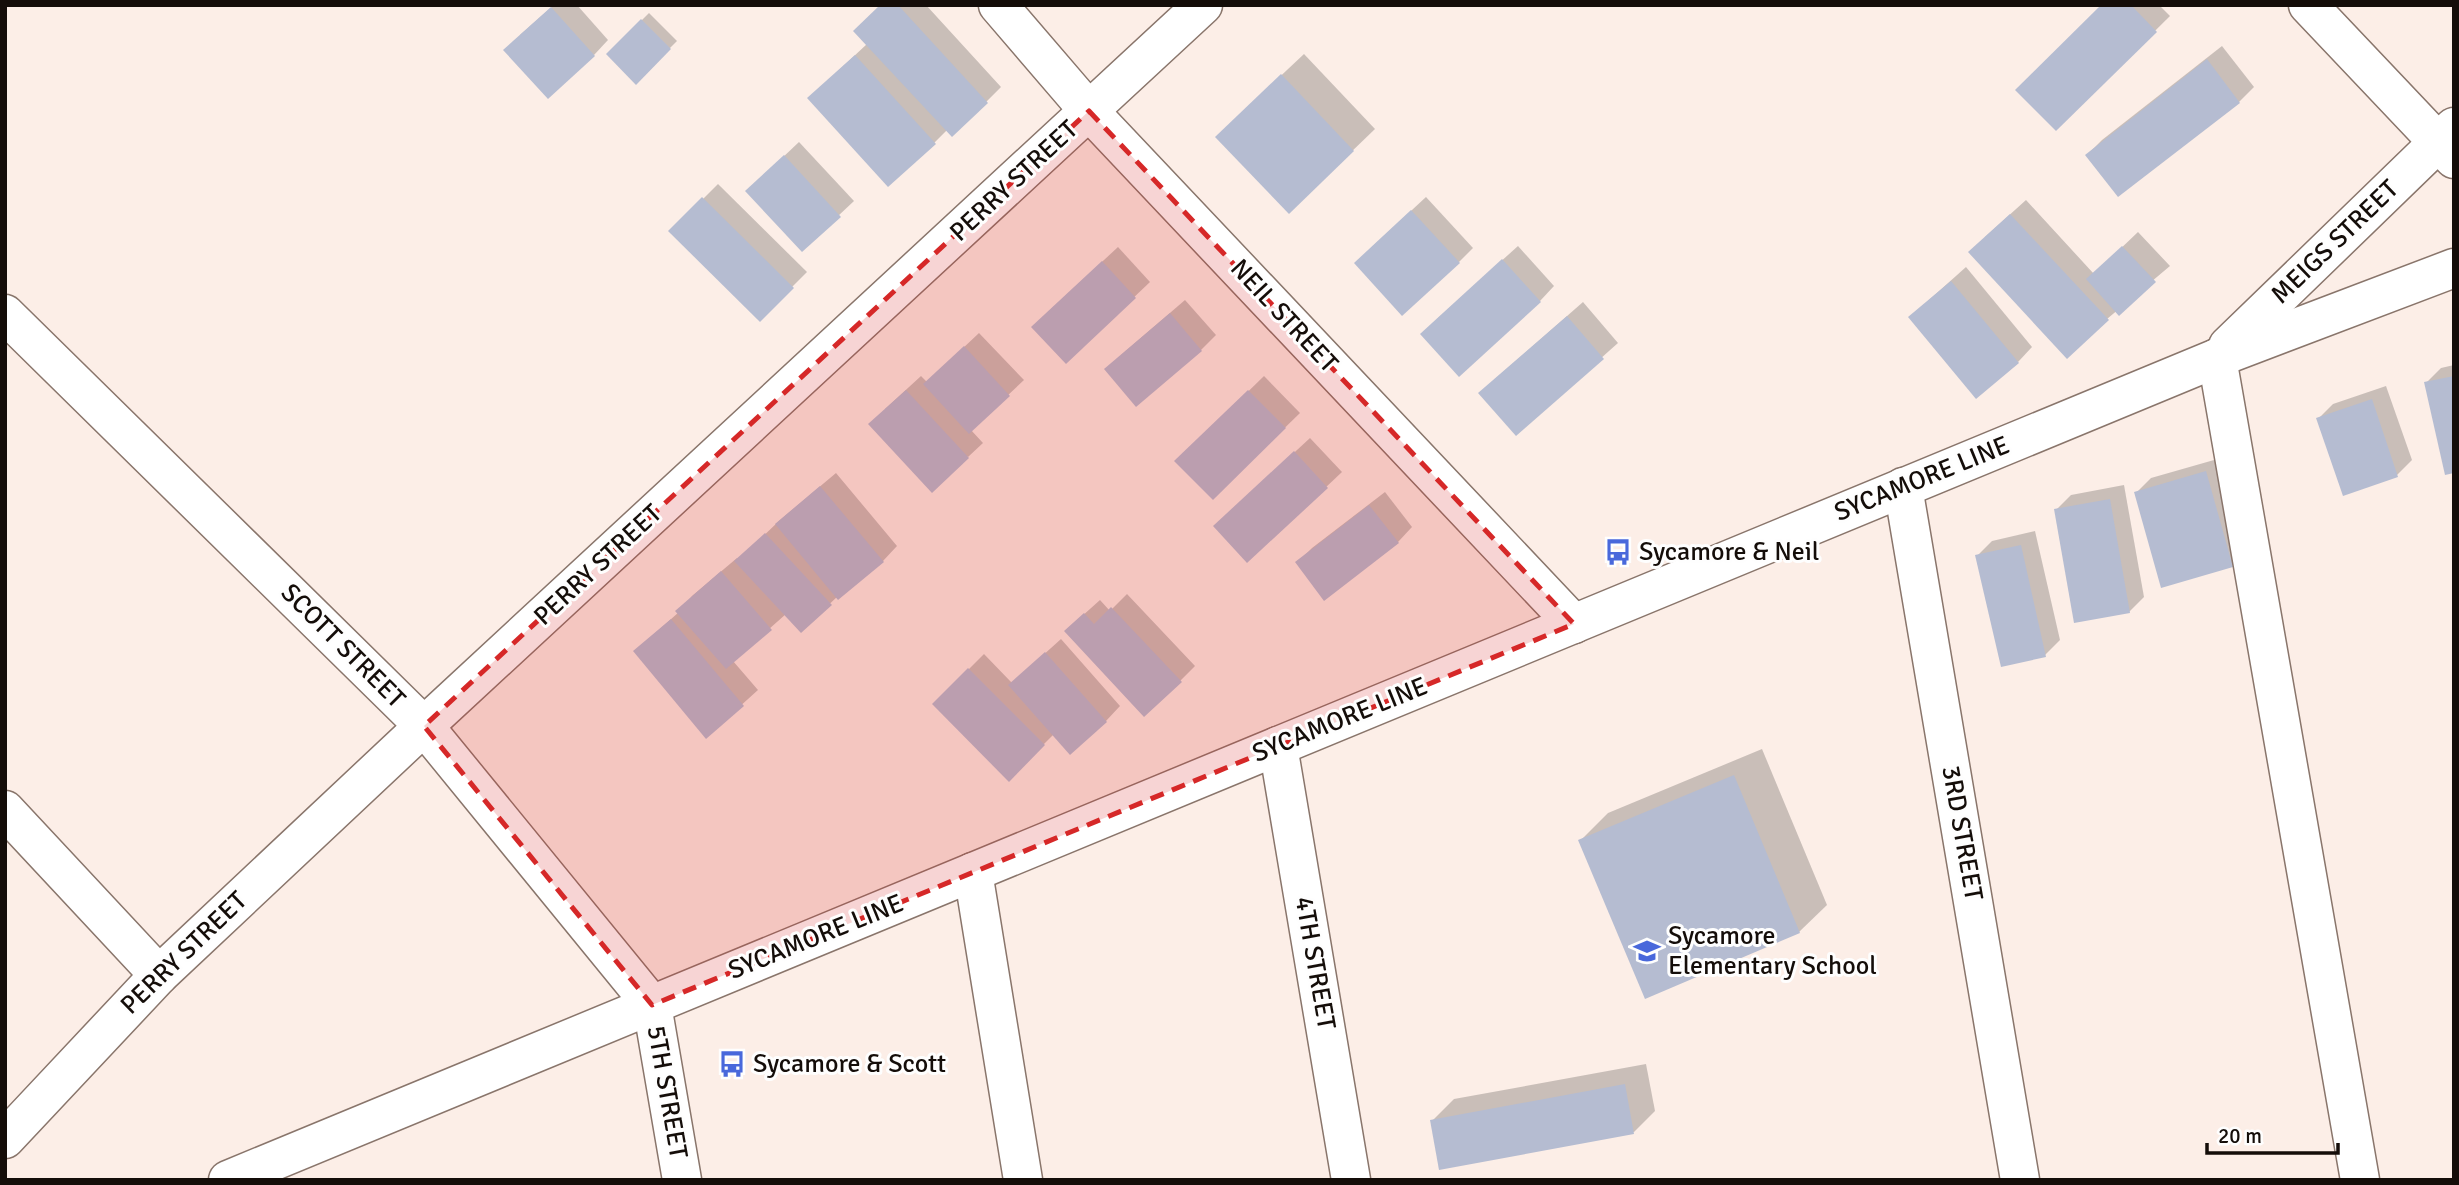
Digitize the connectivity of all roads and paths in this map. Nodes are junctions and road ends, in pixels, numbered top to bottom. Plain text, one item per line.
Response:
1 (998, 5) edge
2 (1203, 5) edge
3 (2308, 5) edge
4 (1089, 111) junction
5 (2448, 143) edge
6 (2454, 268) edge
7 (5, 314) edge
8 (2217, 358) junction
9 (1903, 487) junction
10 (1574, 624) junction
11 (424, 726) junction
12 (1278, 746) junction
13 (5, 810) edge
14 (973, 872) junction
15 (159, 975) junction
16 (652, 1004) junction
17 (5, 1139) edge
18 (228, 1180) edge
19 (682, 1180) edge
20 (1023, 1180) edge
21 (1351, 1180) edge
22 (2020, 1180) edge
23 (2360, 1180) edge

1 - 4 street, NEIL STREET
2 - 4 street, PERRY STREET
3 - 5 street
4 - 10 street, NEIL STREET
4 - 11 street, PERRY STREET
5 - 8 street, MEIGS STREET
6 - 8 street, SYCAMORE LINE
7 - 11 street, SCOTT STREET
8 - 9 street, SYCAMORE LINE
8 - 23 street
9 - 10 street, SYCAMORE LINE
9 - 22 street, 3RD STREET
10 - 12 street, SYCAMORE LINE
11 - 15 street, PERRY STREET
11 - 16 street, SCOTT STREET
12 - 14 street, SYCAMORE LINE
12 - 21 street, 4TH STREET
13 - 15 street
14 - 16 street, SYCAMORE LINE
14 - 20 street
15 - 17 street, PERRY STREET
16 - 18 street, SYCAMORE LINE
16 - 19 street, 5TH STREET

